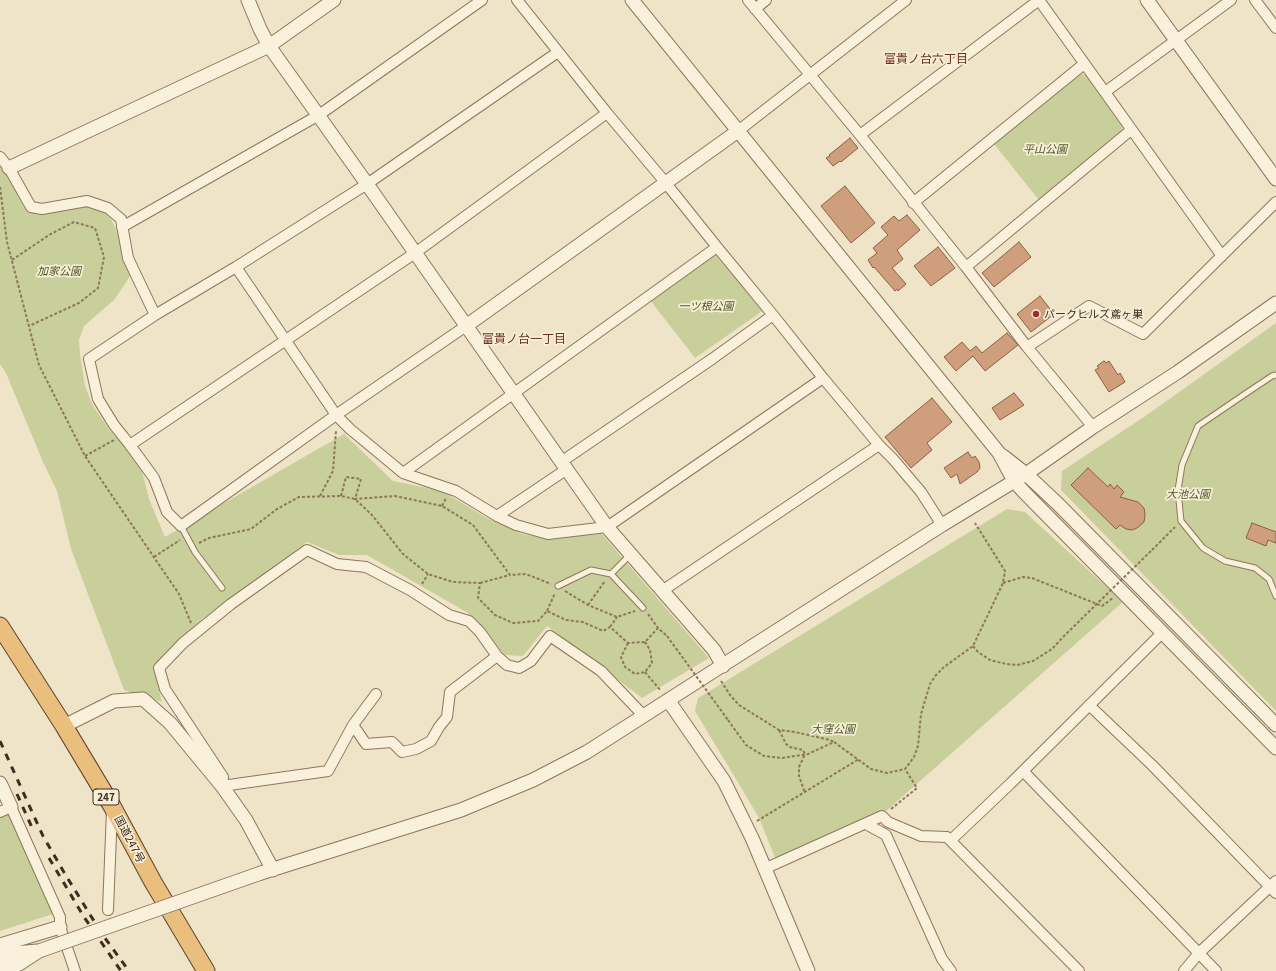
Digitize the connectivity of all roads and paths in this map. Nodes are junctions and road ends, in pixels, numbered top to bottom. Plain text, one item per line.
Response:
1 (248, 0) edge
2 (334, 0) edge
3 (482, 0) edge
4 (517, 0) edge
5 (632, 0) edge
6 (748, 0) edge
7 (766, 0) edge
8 (906, 0) edge
9 (1039, 0) edge
10 (1147, 0) edge
11 (1231, 0) edge
12 (1256, 0) edge
13 (755, 8) junction
14 (1276, 28) edge
15 (1177, 41) junction
16 (269, 46) junction
17 (558, 52) junction
18 (1084, 64) junction
19 (810, 75) junction
20 (1105, 92) junction
21 (607, 113) junction
22 (319, 115) junction
23 (1131, 130) junction
24 (738, 131) junction
25 (860, 135) junction
26 (0, 158) edge
27 (9, 168) junction
28 (1276, 179) edge
29 (666, 182) junction
30 (367, 184) junction
31 (0, 187) edge
32 (1276, 202) edge
33 (913, 203) junction
34 (122, 227) junction
35 (717, 248) junction
36 (415, 254) junction
37 (1222, 256) junction
38 (12, 260) junction
39 (236, 267) junction
40 (966, 267) junction
41 (1276, 302) edge
42 (155, 315) junction
43 (773, 315) junction
44 (29, 326) junction
45 (466, 326) junction
46 (286, 342) junction
47 (1026, 348) junction
48 (1276, 375) edge
49 (823, 378) junction
50 (514, 394) junction
51 (338, 417) junction
52 (1093, 427) junction
53 (122, 435) junction
54 (130, 445) junction
55 (879, 445) junction
56 (999, 453) junction
57 (86, 456) junction
58 (564, 465) junction
59 (403, 473) junction
60 (1026, 474) junction
61 (1014, 481) junction
62 (320, 496) junction
63 (341, 496) junction
64 (355, 499) junction
65 (497, 516) junction
66 (1182, 521) junction
67 (974, 523) dead end
68 (942, 525) junction
69 (181, 526) junction
70 (607, 527) junction
71 (186, 536) junction
72 (192, 547) junction
73 (630, 554) junction
74 (154, 557) junction
75 (510, 574) junction
76 (611, 574) junction
77 (480, 583) junction
78 (1003, 583) junction
79 (558, 586) junction
80 (222, 588) dead end
81 (662, 590) junction
82 (1116, 596) dead end
83 (1276, 596) edge
84 (588, 604) junction
85 (643, 608) junction
86 (547, 611) junction
87 (617, 617) junction
88 (0, 626) edge
89 (610, 627) junction
90 (658, 628) junction
91 (1162, 633) junction
92 (195, 634) junction
93 (645, 642) junction
94 (628, 643) junction
95 (973, 646) junction
96 (497, 656) junction
97 (723, 666) junction
98 (645, 672) junction
99 (721, 681) dead end
100 (376, 694) dead end
101 (668, 700) junction
102 (1088, 705) junction
103 (643, 715) junction
104 (353, 725) junction
105 (1276, 725) edge
106 (64, 726) junction
107 (779, 730) junction
108 (834, 742) junction
109 (1276, 748) edge
110 (805, 754) junction
111 (859, 759) junction
112 (905, 769) junction
113 (1023, 770) junction
114 (0, 783) edge
115 (222, 786) junction
116 (805, 793) junction
117 (112, 806) junction
118 (5, 809) edge
119 (884, 818) junction
120 (757, 821) dead end
121 (866, 824) junction
122 (951, 840) junction
123 (764, 869) junction
124 (267, 872) junction
125 (1274, 887) edge
126 (108, 910) dead end
127 (60, 927) junction
128 (0, 945) edge
129 (1199, 953) junction
130 (0, 958) edge
131 (17, 958) junction
132 (2, 971) edge
133 (76, 971) edge
134 (206, 971) edge
135 (808, 971) edge
136 (951, 971) edge
137 (1079, 971) edge
138 (1184, 971) edge
139 (1216, 971) edge

1 - 16 street
2 - 16 street
3 - 22 street
4 - 17 street
5 - 24 street
6 - 13 street
7 - 13 street
8 - 19 street
9 - 18 street
9 - 25 street
10 - 15 street
11 - 15 street
12 - 14 street
13 - 19 street
15 - 20 street
15 - 28 street
16 - 22 street
16 - 27 street
17 - 21 street
17 - 30 street
18 - 20 street
18 - 33 street
19 - 24 street
19 - 25 street
20 - 23 street
21 - 29 street
21 - 36 street
22 - 30 street
22 - 34 street
23 - 37 street
23 - 40 street
24 - 29 street
24 - 56 street
25 - 33 street
26 - 27 street
27 - 34 street
29 - 35 street
29 - 45 street
30 - 36 street
30 - 39 street
31 - 38 path
32 - 37 street
33 - 40 street
34 - 42 street
35 - 43 street
35 - 50 street
36 - 45 street
36 - 46 street
37 - 47 street
38 - 44 path
38 - 44 path
39 - 42 street
39 - 46 street
40 - 47 street
41 - 52 street
42 - 53 street
43 - 49 street
43 - 58 street
44 - 57 path
45 - 50 street
45 - 51 street
46 - 51 street
46 - 54 street
47 - 52 street
48 - 66 lane
49 - 55 street
49 - 70 street
50 - 58 street
50 - 59 street
51 - 59 street
51 - 62 path
51 - 69 street
52 - 60 street
53 - 54 street
53 - 57 path
54 - 69 street
55 - 68 street
55 - 81 street
56 - 60 street
56 - 61 street
57 - 74 path
58 - 65 street
58 - 70 street
59 - 65 street
60 - 61 street
60 - 105 street
61 - 68 street
61 - 91 street
62 - 63 path
62 - 72 path
63 - 64 path
63 - 64 path
64 - 75 path
64 - 77 path
65 - 70 street
66 - 83 lane
66 - 95 path, bridge
67 - 78 path
68 - 97 street
69 - 71 lane
70 - 73 street
71 - 72 lane
71 - 74 path
72 - 80 lane
73 - 76 lane
73 - 81 street
74 - 92 path
75 - 77 path
75 - 79 path
76 - 79 lane
76 - 84 path
76 - 85 lane
77 - 86 path
78 - 82 path
78 - 95 path
79 - 84 path
79 - 86 path
81 - 97 street
84 - 87 path
85 - 87 path
85 - 90 path
86 - 89 path
87 - 89 path
88 - 106 highway, 国道247号 / 247
89 - 94 path
90 - 93 path
90 - 110 path, bridge
91 - 102 street
91 - 109 street
92 - 96 street
92 - 115 street
93 - 94 path
93 - 98 path
94 - 98 path
95 - 112 path
96 - 103 street
96 - 104 street
97 - 101 street
98 - 101 path
99 - 107 path
100 - 104 street
101 - 103 street
101 - 123 street
102 - 113 street
102 - 125 street
103 - 124 street
104 - 115 street
106 - 115 street
106 - 117 highway, 国道247号 / 247
107 - 108 path
107 - 110 path
108 - 110 path
108 - 111 path
110 - 116 path
111 - 112 path
111 - 116 path
112 - 119 path
113 - 122 street
113 - 129 street
114 - 118 street
115 - 124 street
116 - 120 path
117 - 126 street
117 - 134 highway, 国道247号 / 247
118 - 127 street
119 - 121 street
119 - 122 street
121 - 123 street
121 - 136 street
122 - 137 street
123 - 135 street
124 - 131 street, bridge
125 - 129 street
127 - 128 street
127 - 133 street
129 - 138 street
129 - 139 street
130 - 131 street
131 - 132 street

